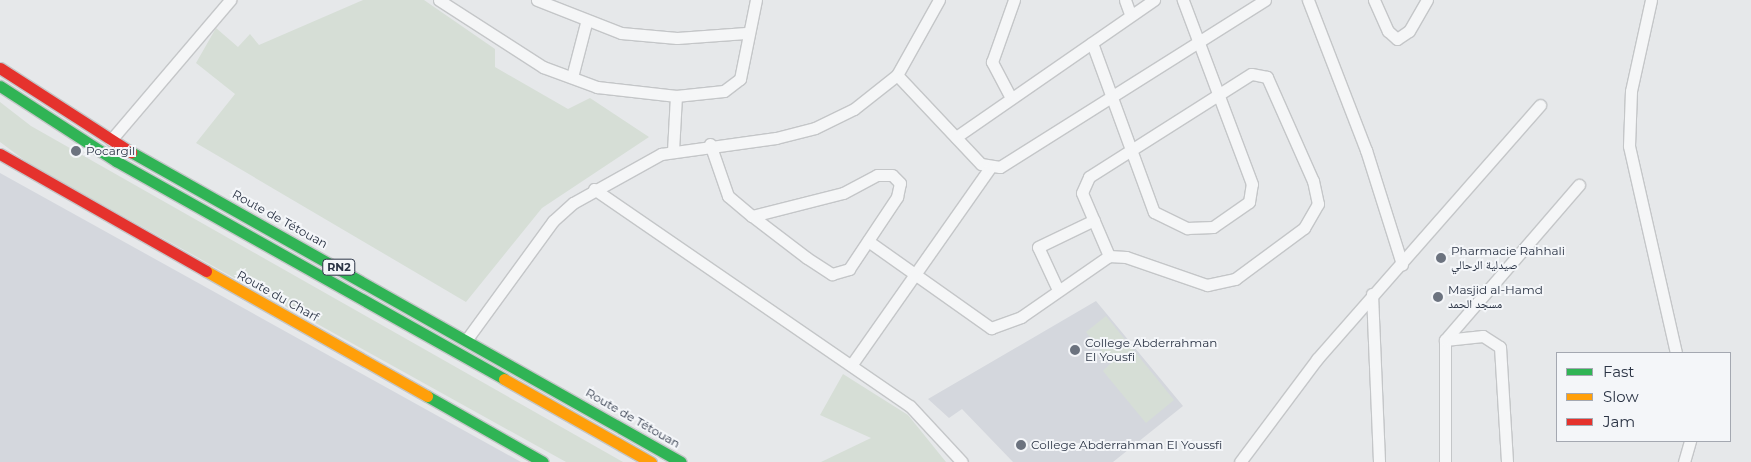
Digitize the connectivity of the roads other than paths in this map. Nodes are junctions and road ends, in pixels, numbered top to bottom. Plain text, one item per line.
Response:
1 (230, 0) edge
2 (439, 0) edge
3 (537, 0) edge
4 (756, 0) edge
5 (939, 0) edge
6 (1014, 0) edge
7 (1125, 0) edge
8 (1154, 0) edge
9 (1183, 0) edge
10 (1264, 0) edge
11 (1308, 0) edge
12 (1374, 0) edge
13 (1428, 0) edge
14 (1651, 0) edge
15 (1130, 14) junction
16 (586, 23) junction
17 (746, 33) junction
18 (1199, 40) junction
19 (1092, 43) junction
20 (0, 68) edge
21 (897, 75) junction
22 (572, 78) junction
23 (0, 86) edge
24 (1220, 94) junction
25 (676, 96) junction
26 (1112, 96) junction
27 (1011, 98) junction
28 (1540, 105) dead end
29 (956, 137) junction
30 (111, 140) junction
31 (710, 144) junction
32 (673, 151) junction
33 (1132, 151) junction
34 (0, 154) edge
35 (989, 169) junction
36 (1579, 185) dead end
37 (594, 189) junction
38 (752, 216) junction
39 (1094, 220) junction
40 (868, 241) junction
41 (1109, 256) junction
42 (1402, 264) junction
43 (918, 275) junction
44 (1058, 290) junction
45 (1372, 294) junction
46 (467, 339) junction
47 (1445, 340) junction
48 (1676, 352) edge
49 (852, 364) junction
50 (1690, 442) edge
51 (543, 462) edge
52 (651, 462) edge
53 (681, 462) edge
54 (962, 462) edge
55 (1240, 462) edge
56 (1379, 462) edge
57 (1445, 462) edge
58 (1507, 462) edge
59 (1684, 462) edge

1 - 30 street
2 - 22 street
3 - 16 street
4 - 17 street
5 - 21 street
6 - 27 street
7 - 15 street
8 - 15 street
9 - 18 street
10 - 18 street
11 - 42 street
12 - 13 street
14 - 48 street
15 - 19 street
16 - 17 street
16 - 22 street
17 - 25 street
18 - 24 street
18 - 26 street
19 - 26 street
19 - 27 street
20 - 30 main road, Route de Tétouan / RN2
21 - 29 street
21 - 31 street
22 - 25 street
23 - 52 main road, RN2
24 - 33 street
24 - 33 street
24 - 41 street
25 - 32 street
26 - 33 street
26 - 35 street
27 - 29 street
28 - 42 street
29 - 35 street
30 - 46 main road, Route de Tétouan / RN2
31 - 32 street
31 - 38 street
32 - 37 street
33 - 39 street
34 - 51 main road, Route du Charf
35 - 43 street
36 - 47 street
37 - 46 street
37 - 49 street
38 - 40 street
38 - 40 street
39 - 41 street
39 - 44 street
40 - 43 street
41 - 44 street
42 - 45 street
43 - 44 street
43 - 49 street
45 - 55 street
45 - 56 street
46 - 53 main road, Route de Tétouan / RN2
47 - 57 street
47 - 58 street
49 - 54 street
50 - 59 street

